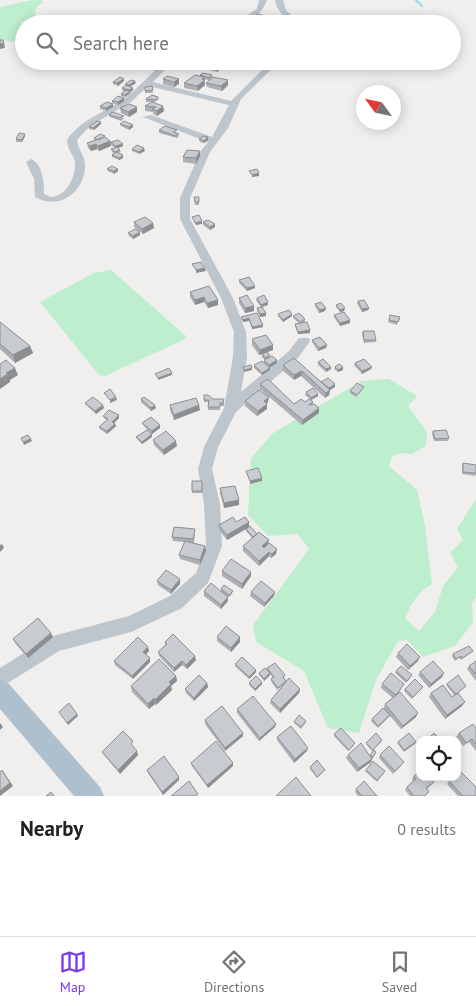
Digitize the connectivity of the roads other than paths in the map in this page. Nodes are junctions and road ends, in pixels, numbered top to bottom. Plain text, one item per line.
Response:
1 (263, 0) edge
2 (279, 0) edge
3 (252, 15) edge
4 (287, 15) edge
5 (161, 70) edge
6 (267, 70) edge
7 (148, 83) junction
8 (234, 104) junction
9 (148, 117) dead end
10 (212, 140) junction
11 (31, 162) dead end
12 (304, 341) dead end
13 (231, 408) junction
14 (0, 679) edge
15 (0, 690) edge
16 (91, 796) edge

1 - 3 street
2 - 4 street
5 - 7 street
6 - 8 street
7 - 8 street
7 - 11 street
8 - 10 street
9 - 10 street
10 - 13 street
12 - 13 street
13 - 14 street
15 - 16 main road

